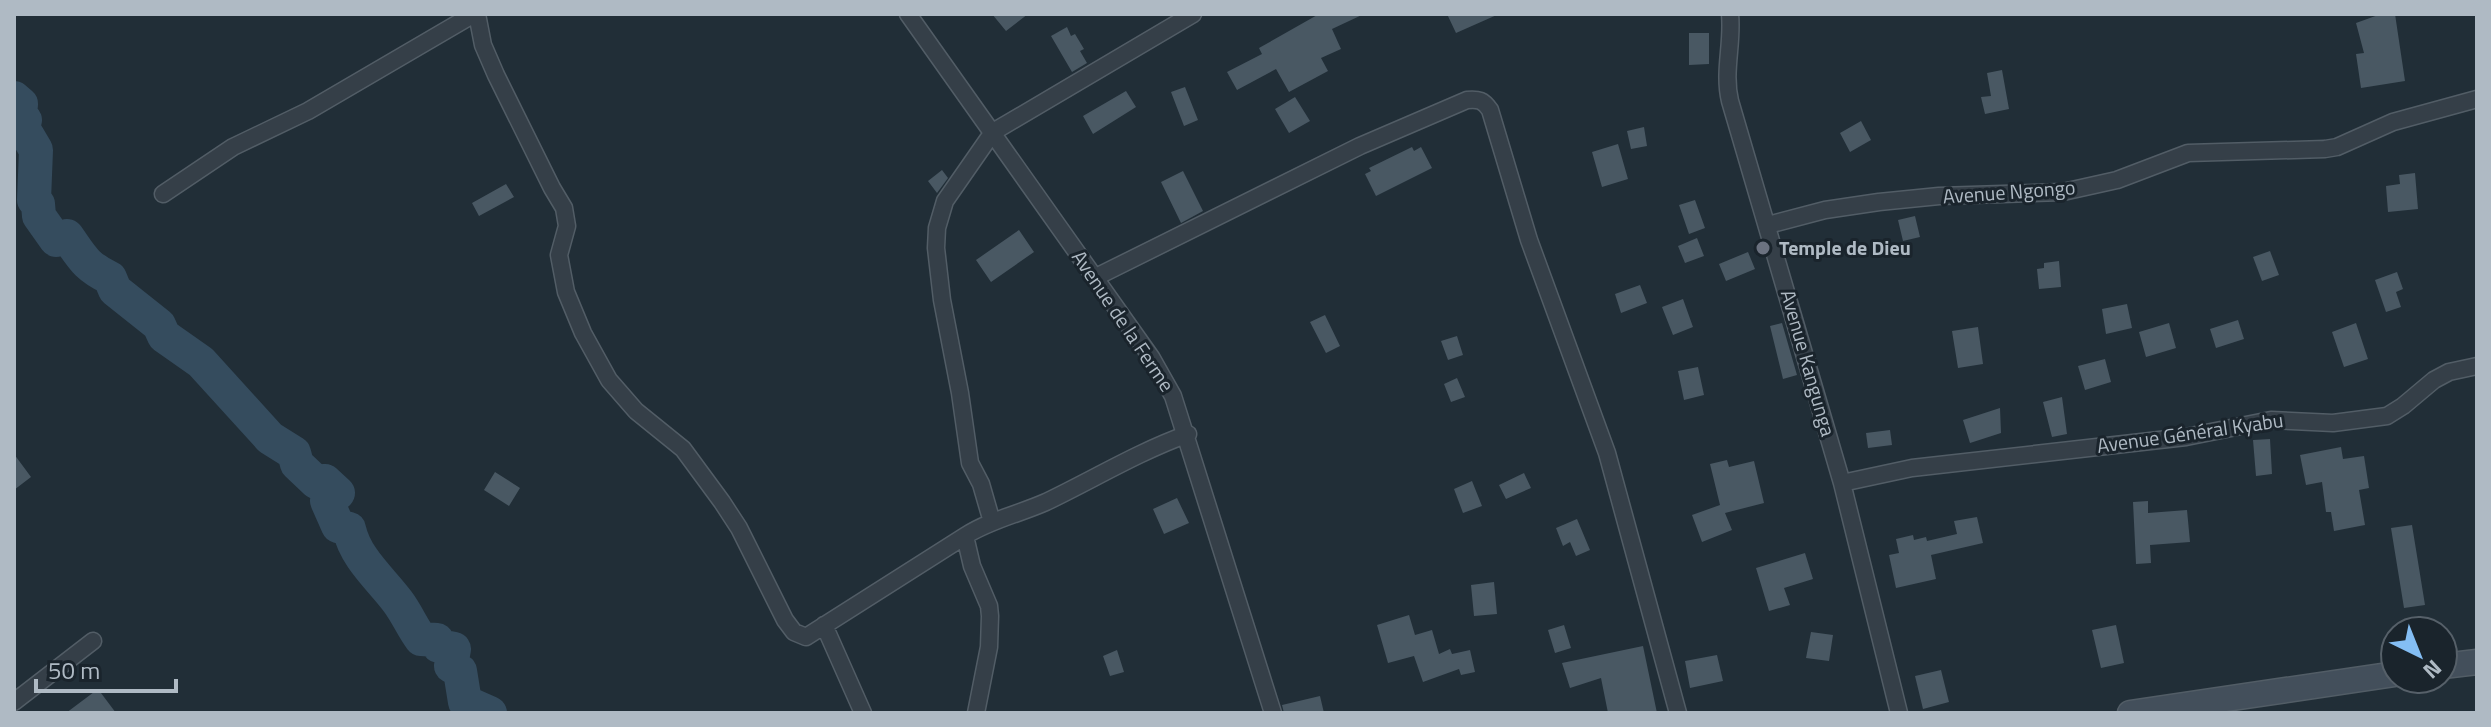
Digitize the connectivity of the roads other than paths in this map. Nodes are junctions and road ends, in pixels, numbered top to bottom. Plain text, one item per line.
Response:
1 (475, 14) edge
2 (908, 14) edge
3 (1193, 14) edge
4 (1730, 14) edge
5 (2477, 99) edge
6 (993, 132) junction
7 (163, 194) dead end
8 (1768, 225) junction
9 (1094, 278) junction
10 (2477, 366) edge
11 (1188, 434) junction
12 (1842, 483) junction
13 (992, 522) junction
14 (965, 536) junction
15 (824, 625) junction
16 (93, 641) dead end
17 (2379, 677) edge
18 (14, 702) edge
19 (2238, 705) edge
20 (863, 713) edge
21 (976, 713) edge
22 (1273, 713) edge
23 (1678, 713) edge
24 (1899, 713) edge
25 (2130, 713) edge

1 - 7 street
1 - 15 street
2 - 6 street, Avenue de la Ferme
3 - 6 street
4 - 8 street, Avenue Kangunga
5 - 8 street, Avenue Ngongo
6 - 9 street, Avenue de la Ferme
6 - 13 street
8 - 12 street, Avenue Kangunga
9 - 11 street, Avenue de la Ferme
9 - 23 street
10 - 12 street, Avenue Général Kyabu
11 - 13 street
11 - 22 street, Avenue de la Ferme
12 - 24 street, Avenue Kangunga
13 - 14 street
14 - 15 street
14 - 21 street
15 - 20 street
16 - 18 street
17 - 19 street
19 - 25 street

